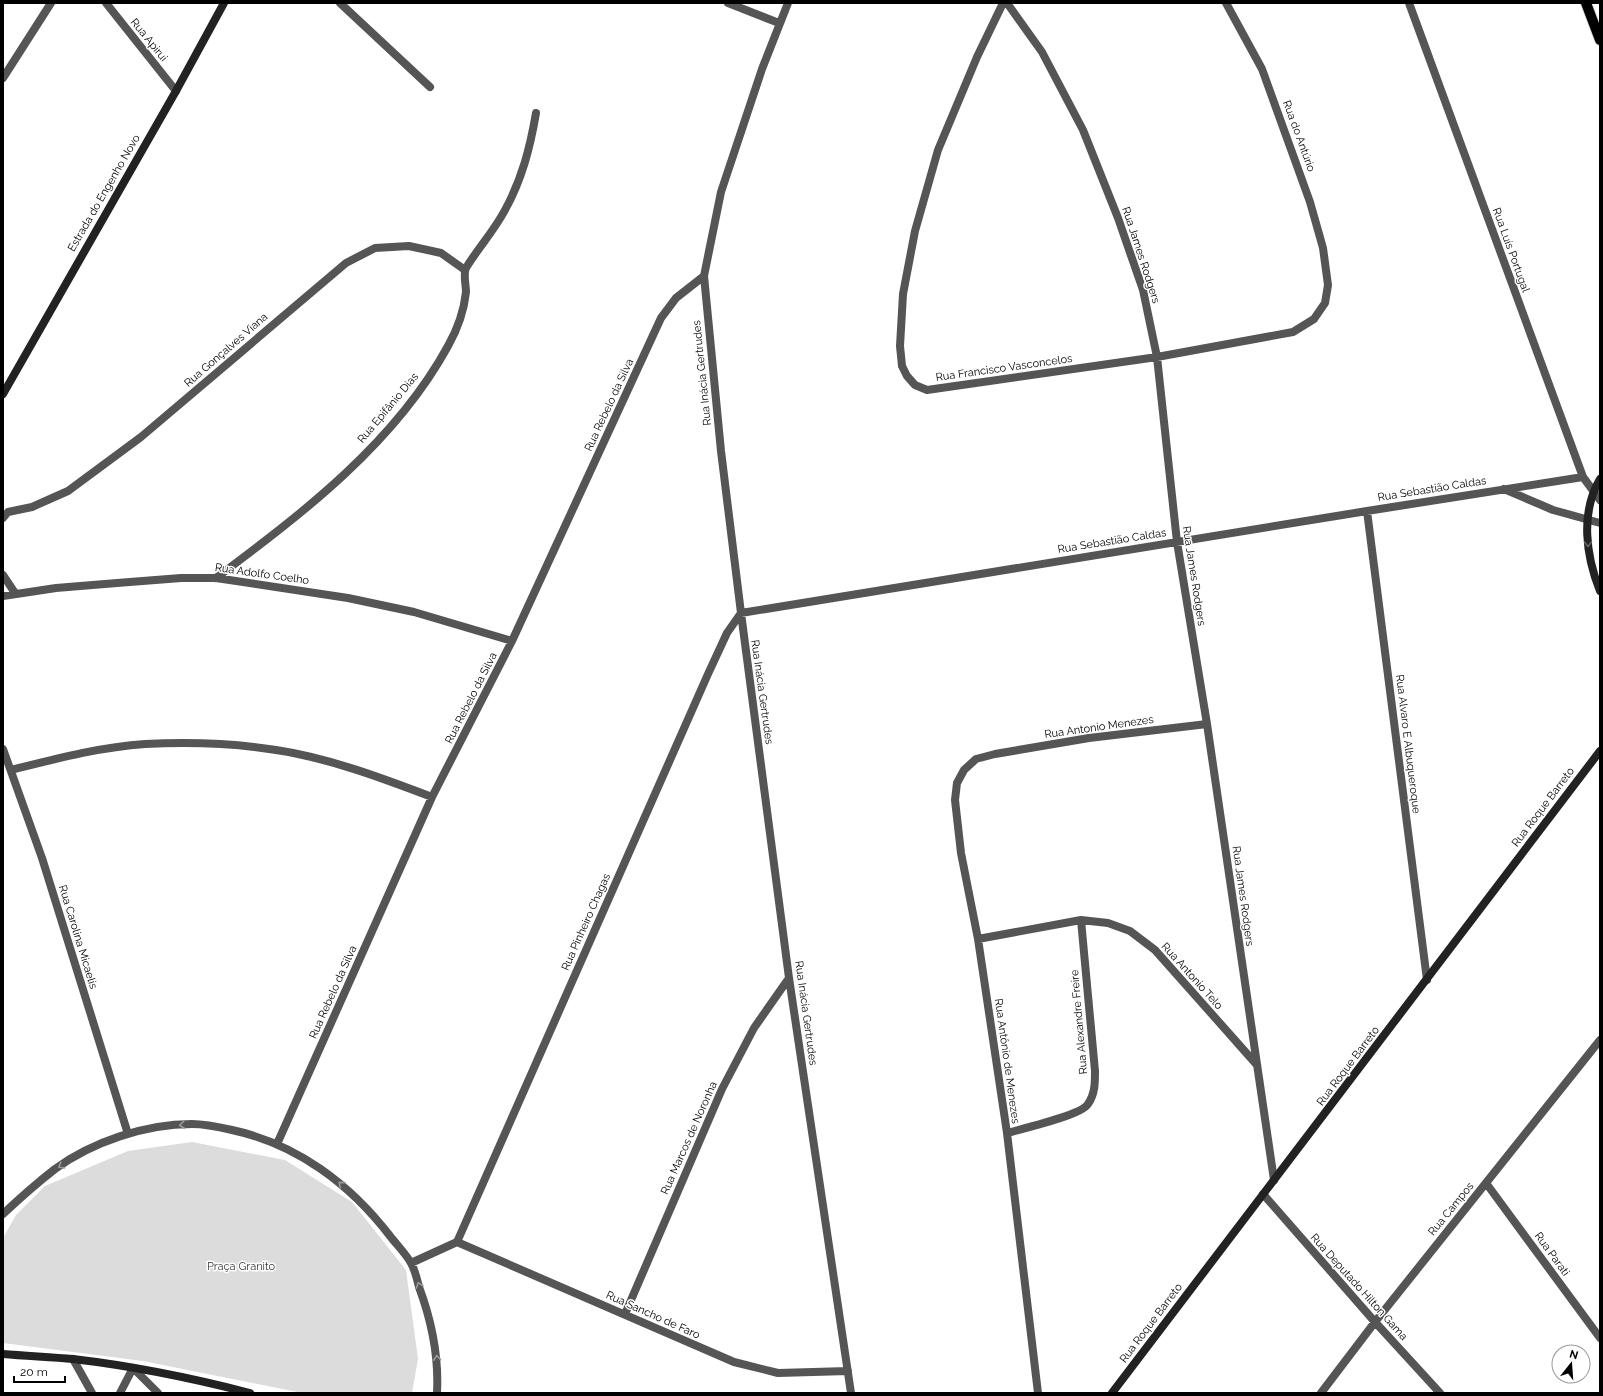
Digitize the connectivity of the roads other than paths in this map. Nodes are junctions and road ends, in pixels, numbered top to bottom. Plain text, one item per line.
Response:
1 (51, 3) edge
2 (106, 3) edge
3 (224, 3) edge
4 (340, 3) edge
5 (728, 3) edge
6 (788, 3) edge
7 (1003, 3) edge
8 (1007, 3) edge
9 (1226, 3) edge
10 (1409, 3) edge
11 (1586, 3) edge
12 (779, 24) junction
13 (1599, 35) edge
14 (3, 78) edge
15 (430, 87) dead end
16 (176, 91) junction
17 (536, 113) dead end
18 (465, 270) junction
19 (704, 276) junction
20 (1328, 285) joint
21 (1157, 358) junction
22 (4, 389) edge
23 (1583, 478) junction
24 (1600, 479) edge
25 (1503, 489) junction
26 (1593, 492) junction
27 (1600, 500) edge
28 (1367, 511) junction
29 (5, 513) edge
30 (1588, 520) junction
31 (1600, 523) edge
32 (1177, 542) junction
33 (3, 575) edge
34 (216, 578) junction
35 (1600, 591) edge
36 (15, 594) junction
37 (3, 596) edge
38 (741, 613) junction
39 (512, 641) junction
40 (1207, 724) junction
41 (3, 749) edge
42 (1600, 751) edge
43 (994, 754) joint
44 (11, 770) junction
45 (432, 797) junction
46 (1081, 920) junction
47 (978, 939) junction
48 (789, 978) junction
49 (1427, 980) junction
50 (1597, 1044) edge
51 (1600, 1055) edge
52 (1258, 1066) junction
53 (1006, 1133) junction
54 (128, 1134) junction
55 (277, 1144) junction
56 (1274, 1180) junction
57 (1486, 1182) junction
58 (1263, 1194) junction
59 (3, 1214) edge
60 (457, 1242) junction
61 (411, 1263) junction
62 (625, 1314) junction
63 (1375, 1322) junction
64 (1600, 1338) edge
65 (3, 1354) edge
66 (73, 1359) junction
67 (133, 1368) junction
68 (848, 1371) junction
69 (92, 1393) edge
70 (120, 1393) edge
71 (158, 1393) edge
72 (250, 1393) edge
73 (437, 1393) edge
74 (851, 1393) edge
75 (1038, 1393) edge
76 (1112, 1393) edge
77 (1321, 1393) edge
78 (1440, 1393) edge

1 - 14 street
2 - 16 street, Rua Apirui
3 - 16 street, Estrada do Engenho Novo
4 - 15 street
5 - 12 street
6 - 12 street, Rua Inácia Gertrudes
7 - 21 street, Rua Francisco Vasconcelos
8 - 21 street, Rua James Rodgers
9 - 20 street, Rua do Antúrio
10 - 23 street, Rua Luís Portugal
11 - 13 main road
12 - 19 street, Rua Inácia Gertrudes
16 - 22 street, Estrada do Engenho Novo
17 - 18 street
18 - 29 street, Rua Gonçalves Viana
18 - 34 street, Rua Epifânio Dias
19 - 38 street, Rua Inácia Gertrudes
19 - 39 street, Rua Rebelo da Silva
20 - 21 street, Rua Francisco Vasconcelos
21 - 32 street, Rua James Rodgers
23 - 25 street, Rua Sebastião Caldas
23 - 26 street, Rua Luís Portugal
24 - 26 street
25 - 28 street, Rua Sebastião Caldas
25 - 30 street
26 - 27 street, Rua Luís Portugal
26 - 30 street
28 - 32 street, Rua Sebastião Caldas
28 - 49 street, Rua Alvaro E Albuqueroque
30 - 31 street
30 -> 35 street
32 - 38 street, Rua Sebastião Caldas
32 - 40 street, Rua James Rodgers
33 - 36 street
34 - 36 street, Rua Adolfo Coelho
34 - 39 street, Rua Adolfo Coelho
36 - 37 street, Rua Adolfo Coelho
38 - 48 street, Rua Inácia Gertrudes
38 - 60 street, Rua Pinheiro Chagas
39 - 45 street, Rua Rebelo da Silva
40 - 43 street, Rua Antonio Menezes
40 - 52 street, Rua James Rodgers
41 - 44 street, Rua Carolina Micaelis
42 - 49 street, Rua Roque Barreto
43 - 47 street, Rua Antônio de Menezes
44 - 45 street
44 - 54 street, Rua Carolina Micaelis
45 - 55 street, Rua Rebelo da Silva
46 - 47 street, Rua Antonio Telo
46 - 52 street, Rua Antonio Telo
46 - 53 street, Rua Alexandre Freire
47 - 53 street, Rua Antônio de Menezes
48 - 62 street, Rua Marcos de Noronha
48 - 68 street, Rua Inácia Gertrudes
49 - 56 street, Rua Roque Barreto
50 - 51 street
50 - 57 street, Rua Campos
52 - 56 street, Rua James Rodgers
53 - 75 street, Rua Antônio de Menezes
55 -> 54 street
54 -> 59 street
61 -> 55 street
56 - 58 street, Rua Roque Barreto
57 - 63 street, Rua Campos
57 - 64 street, Rua Parati
58 - 63 street, Rua Deputado Hilton Gama
58 - 76 street, Rua Roque Barreto
60 - 61 street
60 - 62 street, Rua Sancho de Faro
73 -> 61 street
62 - 68 street, Rua Sancho de Faro
63 - 77 street, Rua Campos
63 - 78 street, Rua Deputado Hilton Gama
65 - 66 street
66 - 67 street
66 - 69 street
67 - 70 street
67 - 71 street
67 - 72 street
68 - 74 street, Rua Inácia Gertrudes

